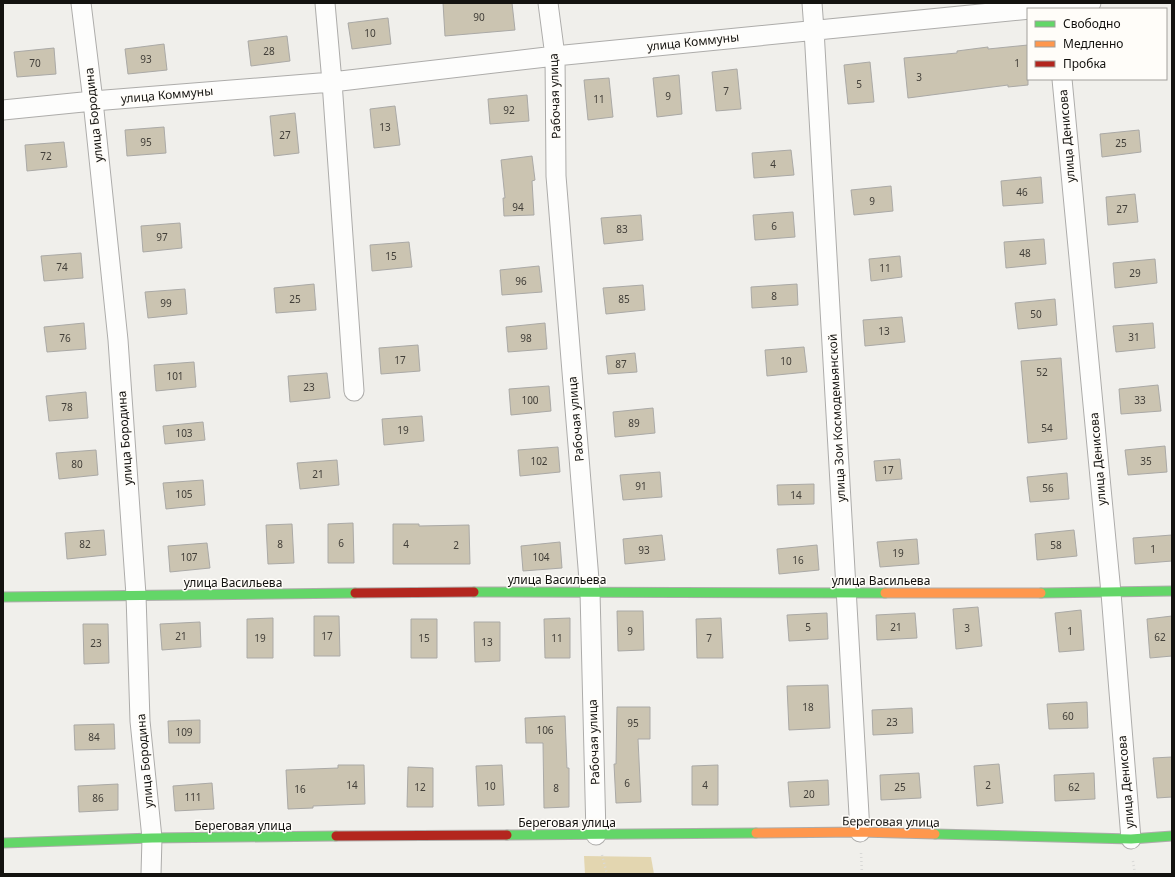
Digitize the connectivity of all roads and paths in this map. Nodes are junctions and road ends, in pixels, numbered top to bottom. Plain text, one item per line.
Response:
1 (81, 3) edge
2 (325, 3) edge
3 (548, 3) edge
4 (812, 3) edge
5 (1091, 3) edge
6 (1055, 6) edge
7 (1035, 8) edge
8 (1027, 9) edge
9 (814, 30) junction
10 (554, 56) junction
11 (1062, 80) edge
12 (332, 82) junction
13 (93, 101) junction
14 (3, 110) edge
15 (354, 391) dead end
16 (1172, 591) edge
17 (590, 592) junction
18 (1111, 593) junction
19 (847, 594) junction
20 (136, 596) junction
21 (3, 597) edge
22 (860, 832) junction
23 (596, 835) junction
24 (1172, 836) edge
25 (152, 838) junction
26 (1131, 839) junction
27 (3, 843) edge
28 (151, 874) edge

1 - 13 street, улица Бородина
2 - 12 street
3 - 10 street, Рабочая улица
4 - 9 street, улица Зои Космодемьянской
5 - 6 street, улица Коммуны
6 - 7 street, улица Коммуны
8 - 9 street, улица Коммуны
9 - 10 street, улица Коммуны
9 - 19 street, улица Зои Космодемьянской
10 - 12 street, улица Коммуны
10 - 17 street, Рабочая улица
11 - 18 street, улица Денисова
12 - 13 street, улица Коммуны
12 - 15 street
13 - 14 street, улица Коммуны
13 - 20 street, улица Бородина
16 - 18 street, улица Васильева
17 - 19 street, улица Васильева
17 - 20 street, улица Васильева
17 - 23 street, Рабочая улица
18 - 19 street, улица Васильева
18 - 26 street, улица Денисова
19 - 22 street, улица Зои Космодемьянской
20 - 21 street, улица Васильева
20 - 25 street, улица Бородина
22 - 23 street, Береговая улица
22 - 26 street, Береговая улица
23 - 25 street, Береговая улица
24 - 26 street, Береговая улица
25 - 27 street, Береговая улица
25 - 28 street, улица Бородина

